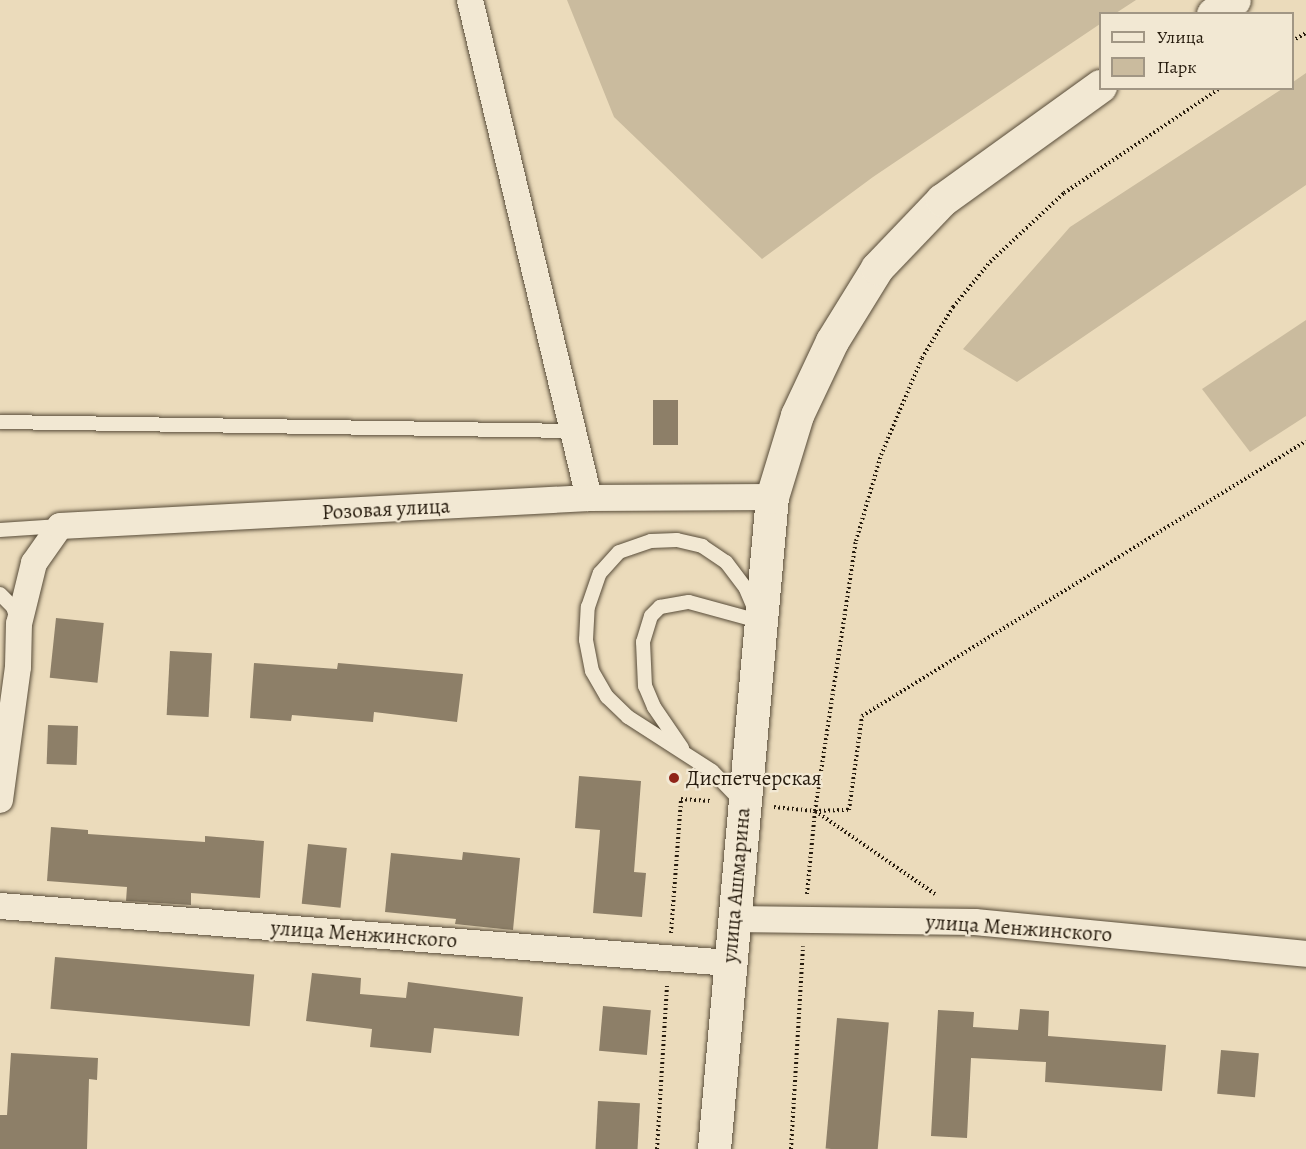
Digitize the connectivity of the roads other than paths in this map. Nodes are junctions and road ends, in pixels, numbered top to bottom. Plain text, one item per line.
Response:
1 (470, 0) edge
2 (1234, 0) edge
3 (1216, 12) edge
4 (1099, 87) edge
5 (0, 422) edge
6 (573, 431) junction
7 (772, 497) junction
8 (589, 498) junction
9 (60, 526) junction
10 (0, 530) edge
11 (0, 594) edge
12 (759, 621) junction
13 (19, 624) junction
14 (686, 754) junction
15 (0, 800) edge
16 (743, 804) junction
17 (0, 906) edge
18 (732, 919) junction
19 (1306, 954) edge
20 (729, 963) junction
21 (714, 1149) edge

1 - 6 street
2 - 3 street
4 - 7 street, улица Ашмарина
5 - 6 lane
6 - 8 street
7 - 8 street, Розовая улица
7 - 12 street, улица Ашмарина
8 - 9 street, Розовая улица
9 - 10 lane, Розовая улица
9 - 13 street
11 - 13 lane
12 - 14 lane
12 - 14 lane
12 - 16 street, улица Ашмарина
13 - 15 street
14 - 16 lane
16 - 18 street, улица Ашмарина
17 - 20 street, улица Менжинского
18 - 19 street, улица Менжинского
18 - 20 street, улица Ашмарина
20 - 21 street, улица Ашмарина

